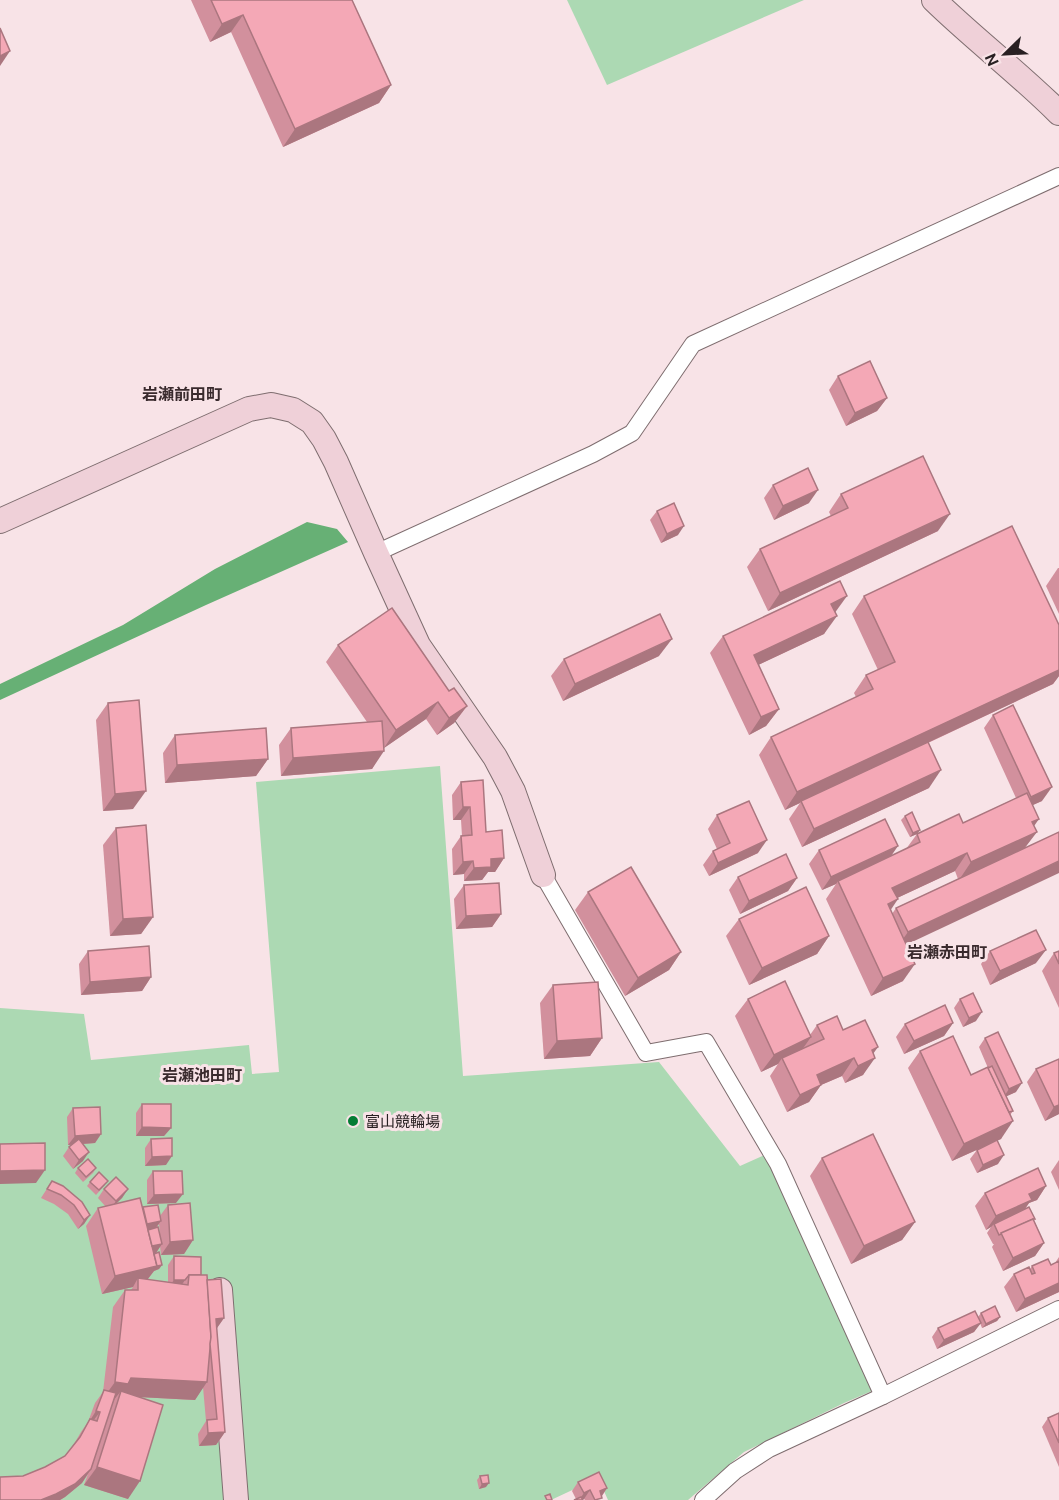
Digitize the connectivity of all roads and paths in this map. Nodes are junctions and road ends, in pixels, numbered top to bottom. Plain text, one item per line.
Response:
1 (934, 0) edge
2 (1059, 113) edge
3 (1059, 176) edge
4 (0, 521) edge
5 (376, 553) junction
6 (543, 875) joint
7 (220, 1290) edge
8 (1059, 1309) edge
9 (883, 1396) junction
10 (236, 1500) edge
11 (703, 1500) edge

1 - 2 street
3 - 5 street
4 - 5 street
5 - 6 street
6 - 9 street
7 - 10 street
8 - 9 street
9 - 11 street

